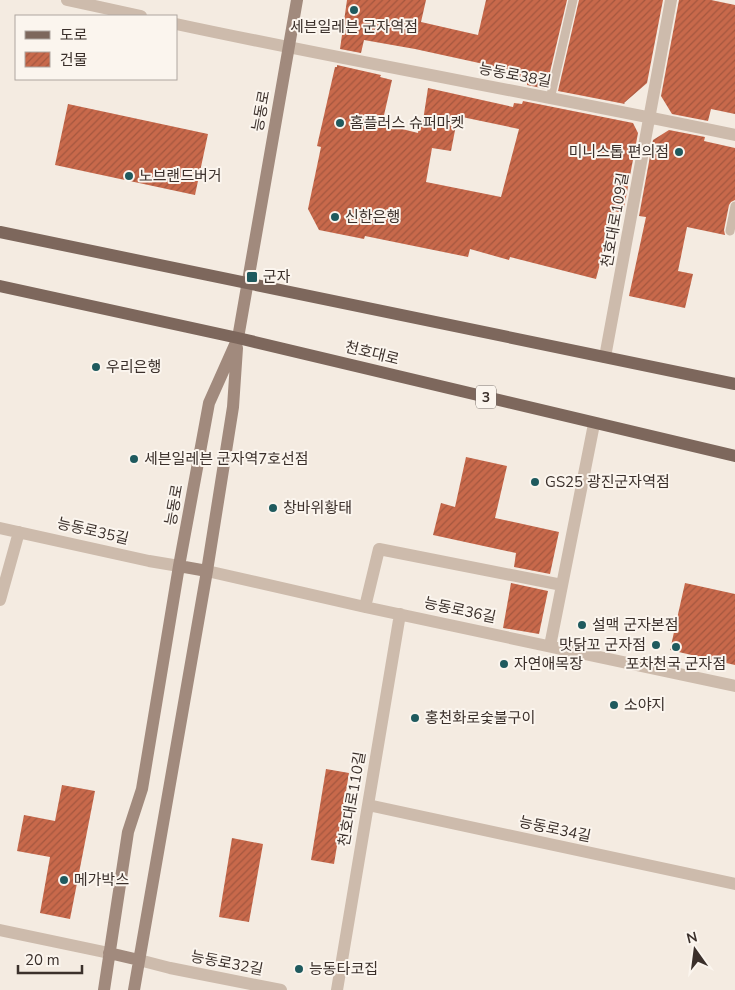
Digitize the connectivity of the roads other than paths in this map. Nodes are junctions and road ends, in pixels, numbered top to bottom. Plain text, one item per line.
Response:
1 (67, 0) edge
2 (297, 0) edge
3 (573, 0) edge
4 (671, 0) edge
5 (137, 15) edge
6 (178, 24) edge
7 (288, 48) junction
8 (550, 99) junction
9 (650, 117) junction
10 (735, 135) edge
11 (735, 206) edge
12 (730, 231) dead end
13 (0, 232) edge
14 (248, 285) junction
15 (0, 286) edge
16 (238, 338) junction
17 (605, 357) junction
18 (735, 384) edge
19 (594, 424) junction
20 (735, 456) edge
21 (0, 528) edge
22 (19, 532) junction
23 (179, 566) junction
24 (207, 571) junction
25 (562, 585) junction
26 (0, 600) edge
27 (365, 607) junction
28 (400, 614) junction
29 (550, 646) junction
30 (735, 686) edge
31 (368, 805) junction
32 (735, 884) edge
33 (0, 930) edge
34 (109, 953) junction
35 (139, 960) junction
36 (104, 990) edge
37 (134, 990) edge
38 (281, 990) edge
39 (337, 990) edge

1 - 5 street
2 - 7 main road, 능동로
3 - 8 lane
4 - 9 street, 천호대로109길
6 - 7 street, 능동로38길
7 - 8 street, 능동로38길
7 - 14 main road, 능동로
8 - 9 street, 능동로38길
9 - 10 street, 능동로38길
9 - 17 street, 천호대로109길
11 - 12 lane
13 - 14 main road
14 - 16 main road, 능동로
14 - 17 main road
15 - 16 main road, 천호대로 / 3
16 - 19 main road, 천호대로 / 3
16 - 23 main road, 능동로
16 - 24 main road
17 - 18 main road
19 - 20 main road, 천호대로 / 3
19 - 25 street
21 - 22 street, 능동로35길
22 - 23 street, 능동로35길
22 - 26 street
23 - 24 main road, 능동로36길
23 - 34 main road, 능동로
24 - 27 street, 능동로36길
24 - 35 main road
25 - 27 street
25 - 29 street
27 - 28 street, 능동로36길
28 - 29 street, 능동로36길
28 - 31 street, 천호대로110길
29 - 30 street, 능동로36길
31 - 32 street, 능동로34길
31 - 39 street, 천호대로110길
33 - 34 street
34 - 35 main road, 능동로32길
34 - 36 main road, 능동로
35 - 37 main road
35 - 38 street, 능동로32길

